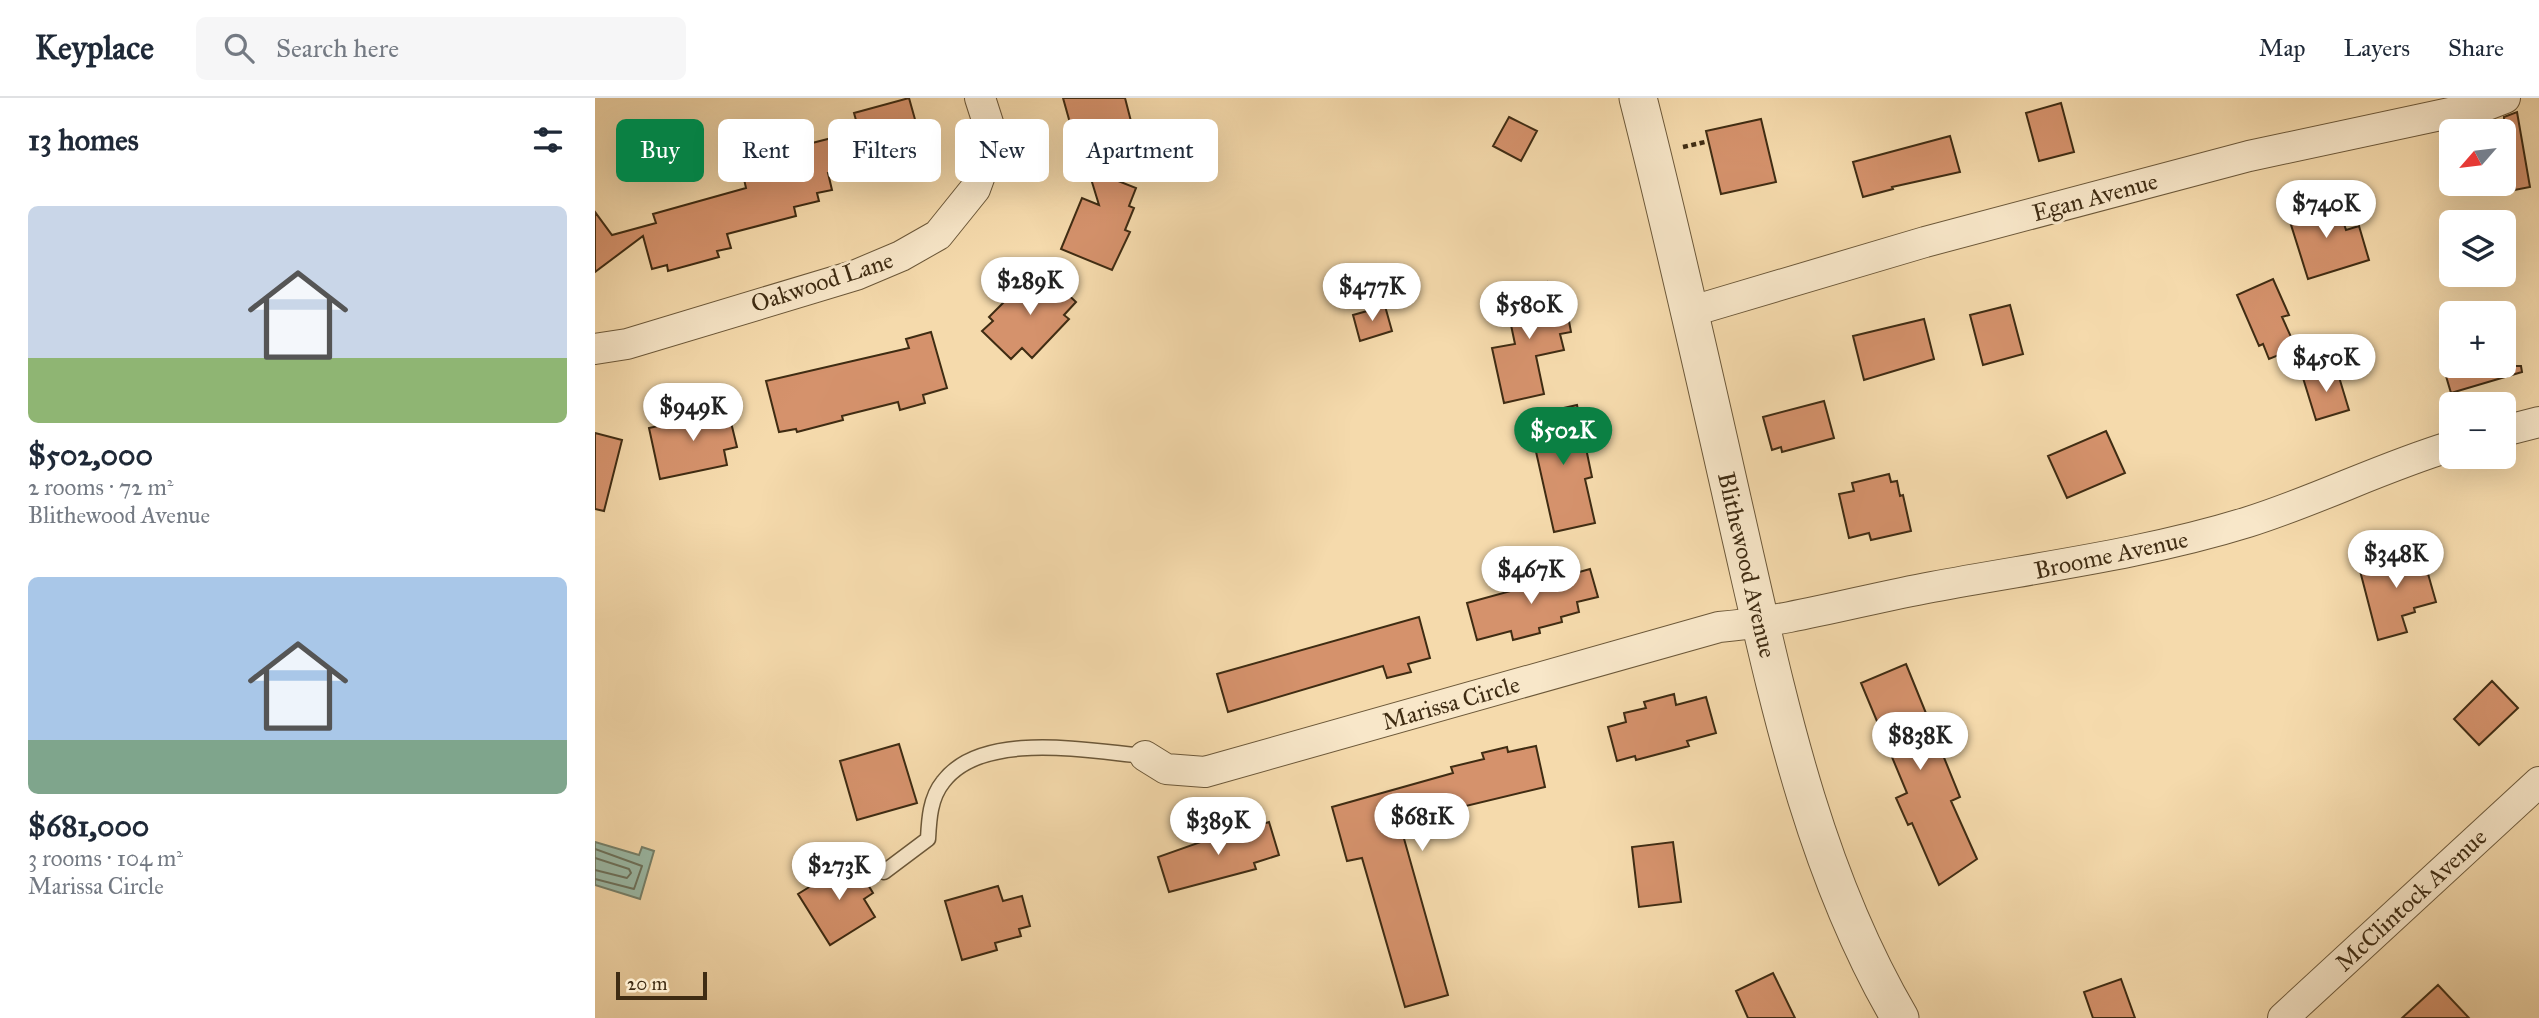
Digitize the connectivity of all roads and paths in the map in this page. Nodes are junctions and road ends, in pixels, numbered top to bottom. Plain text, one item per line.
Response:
1 (980, 98) edge
2 (1638, 98) edge
3 (2505, 98) edge
4 (1705, 142) dead end
5 (1672, 150) dead end
6 (1689, 312) junction
7 (595, 349) edge
8 (2539, 422) edge
9 (2516, 428) edge
10 (2439, 451) edge
11 (1759, 624) junction
12 (1145, 756) joint
13 (2539, 782) edge
14 (884, 872) dead end
15 (1900, 1018) edge
16 (2283, 1018) edge

1 - 7 street, Oakwood Lane
2 - 6 street, Blithewood Avenue
3 - 6 street, Egan Avenue
4 - 5 path
6 - 11 street, Blithewood Avenue
8 - 9 street
10 - 11 street, Broome Avenue
11 - 12 street, Marissa Circle
11 - 15 street, Blithewood Avenue
12 - 14 lane
13 - 16 street, McClintock Avenue

